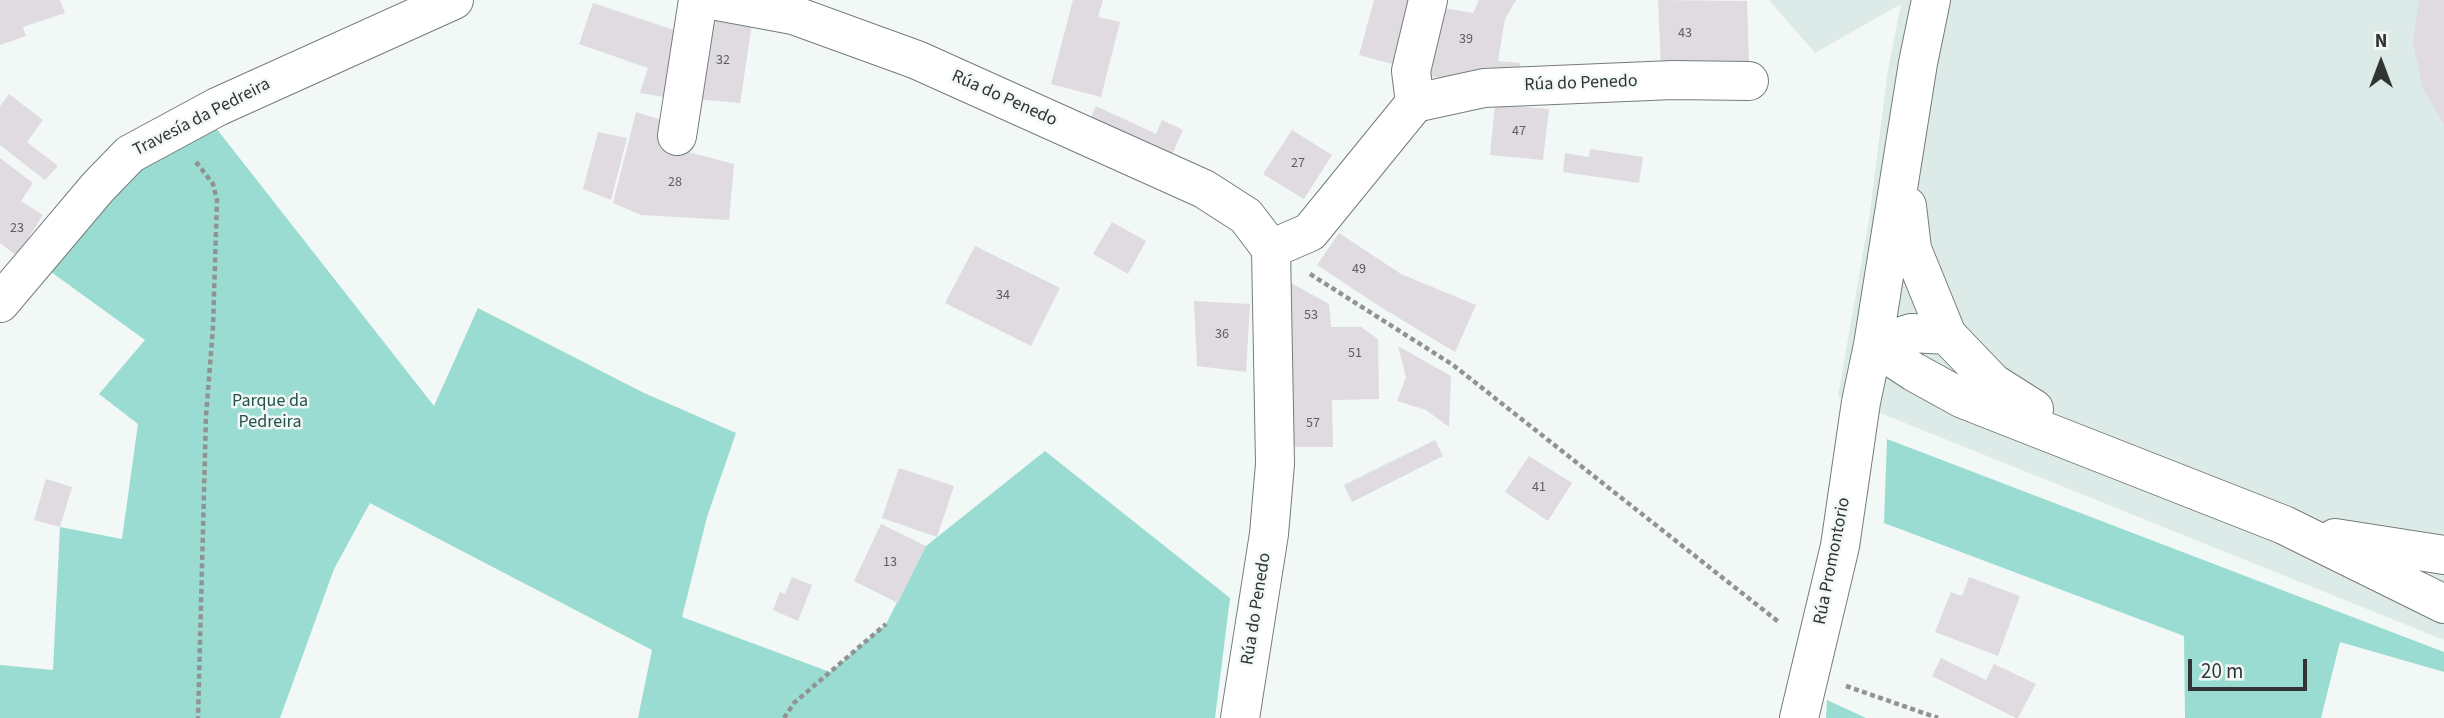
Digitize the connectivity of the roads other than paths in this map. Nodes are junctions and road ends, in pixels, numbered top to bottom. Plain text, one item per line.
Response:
1 (454, 0) edge
2 (698, 0) edge
3 (712, 0) edge
4 (1428, 0) edge
5 (1931, 0) edge
6 (1749, 81) dead end
7 (1415, 103) junction
8 (677, 136) dead end
9 (1902, 163) junction
10 (1271, 248) junction
11 (0, 303) edge
12 (1947, 335) junction
13 (1873, 345) junction
14 (2113, 459) junction
15 (2284, 525) junction
16 (2444, 555) edge
17 (2444, 604) edge
18 (1240, 718) edge
19 (1798, 718) edge

1 - 11 street, Travesía da Pedreira
2 - 8 street
3 - 10 street, Rúa do Penedo
4 - 7 street
5 - 9 street, Rúa Promontorio
6 - 7 street, Rúa do Penedo
7 - 10 street
9 - 12 street
9 - 13 street, Rúa Promontorio
10 - 18 street, Rúa do Penedo
12 - 13 street
12 - 14 street
13 - 14 street
13 - 19 street, Rúa Promontorio
14 - 15 street
15 - 16 street
15 - 17 street

